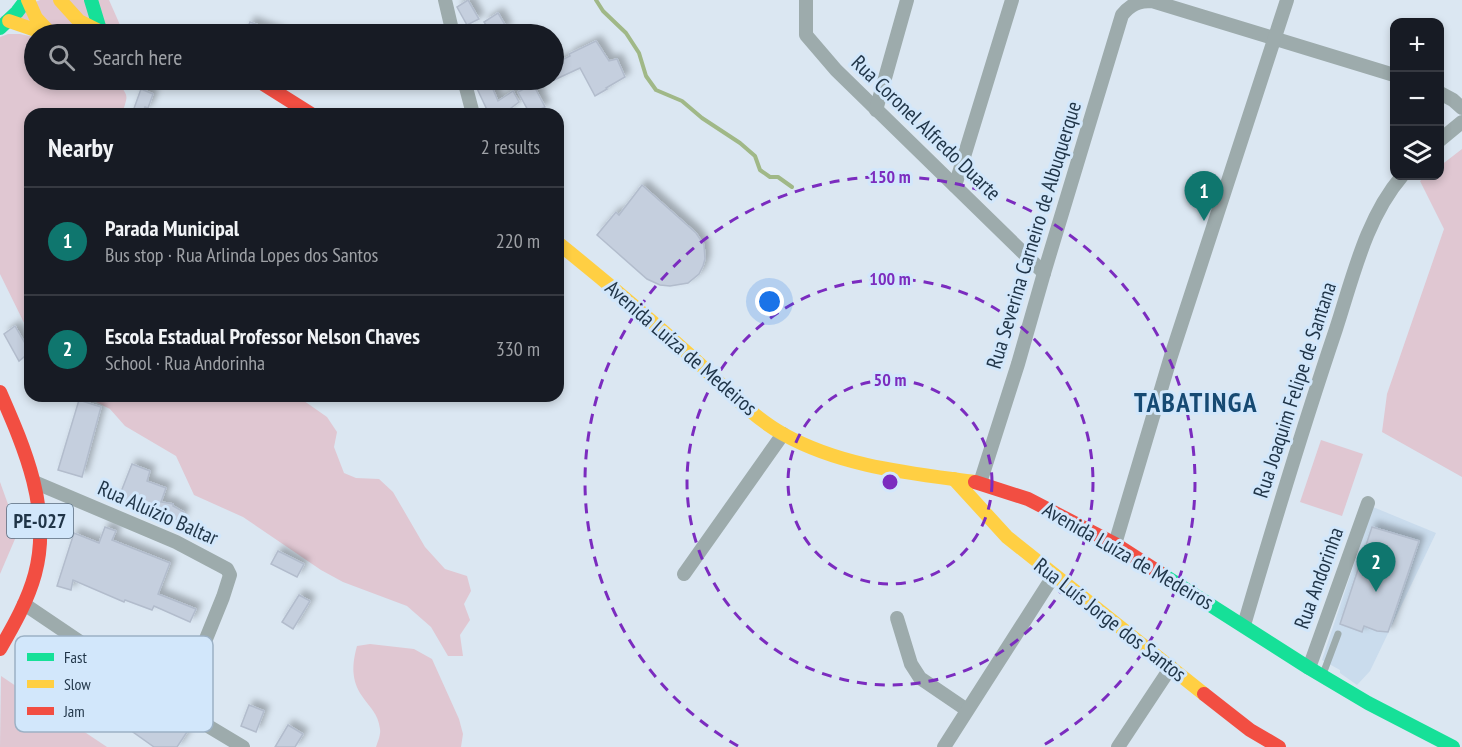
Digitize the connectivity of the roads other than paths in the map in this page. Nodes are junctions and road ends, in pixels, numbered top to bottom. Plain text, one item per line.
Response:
1 (26, 0) edge
2 (60, 0) edge
3 (91, 0) edge
4 (445, 0) edge
5 (806, 0) edge
6 (907, 0) edge
7 (1012, 0) edge
8 (1287, 0) edge
9 (2, 18) edge
10 (41, 24) edge
11 (82, 24) edge
12 (99, 24) edge
13 (451, 24) edge
14 (24, 25) edge
15 (1273, 39) junction
16 (1390, 74) edge
17 (273, 90) edge
18 (467, 90) edge
19 (1444, 95) edge
20 (301, 108) edge
21 (471, 108) edge
22 (1462, 108) edge
23 (876, 110) junction
24 (1462, 122) edge
25 (1444, 137) edge
26 (1399, 180) edge
27 (955, 186) junction
28 (564, 248) edge
29 (1044, 273) junction
30 (0, 392) edge
31 (783, 434) junction
32 (954, 479) junction
33 (34, 482) junction
34 (980, 483) junction
35 (1368, 503) dead end
36 (1115, 544) junction
37 (684, 574) dead end
38 (1053, 575) junction
39 (24, 604) junction
40 (897, 618) dead end
41 (1244, 625) junction
42 (1338, 634) dead end
43 (71, 636) edge
44 (207, 636) edge
45 (0, 649) edge
46 (1171, 667) junction
47 (1309, 668) junction
48 (1322, 676) junction
49 (967, 710) junction
50 (213, 729) edge
51 (243, 747) edge
52 (944, 747) edge
53 (1118, 747) edge
54 (1279, 747) edge
55 (1453, 747) edge

1 - 9 street
1 - 10 street
2 - 11 street
3 - 12 street
4 - 13 street
5 - 23 street, Rua Coronel Alfredo Duarte
6 - 23 street
7 - 27 street
8 - 15 street
9 - 14 street
15 - 16 street
15 - 29 street, Rua Severina Carneiro de Albuquerque
15 - 36 street
17 - 20 street
18 - 21 street
19 - 22 street
23 - 27 street, Rua Coronel Alfredo Duarte
24 - 25 street
26 - 41 street, Rua Joaquim Felipe de Santana
27 - 29 street, Rua Coronel Alfredo Duarte
28 - 31 street, Avenida Luíza de Medeiros
29 - 34 street, Rua Severina Carneiro de Albuquerque
30 - 33 street, PE-027
31 - 32 street, Avenida Luíza de Medeiros
31 - 37 street
32 - 34 street, Avenida Luíza de Medeiros
32 - 38 street, Rua Luís Jorge dos Santos
33 - 39 street, PE-027
33 - 44 street, Rua Aluízio Baltar
34 - 36 street, Avenida Luíza de Medeiros
35 - 47 street, Rua Andorinha
36 - 41 street, Avenida Luíza de Medeiros
38 - 46 street, Rua Luís Jorge dos Santos
38 - 49 street
39 - 43 street
39 - 45 street, PE-027
40 - 49 street
41 - 47 street, Avenida Luíza de Medeiros
42 - 48 lane
46 - 53 street
46 - 54 street, Rua Luís Jorge dos Santos
47 - 48 street, Avenida Luíza de Medeiros
48 - 55 street, Avenida Luíza de Medeiros
49 - 52 street
50 - 51 street

